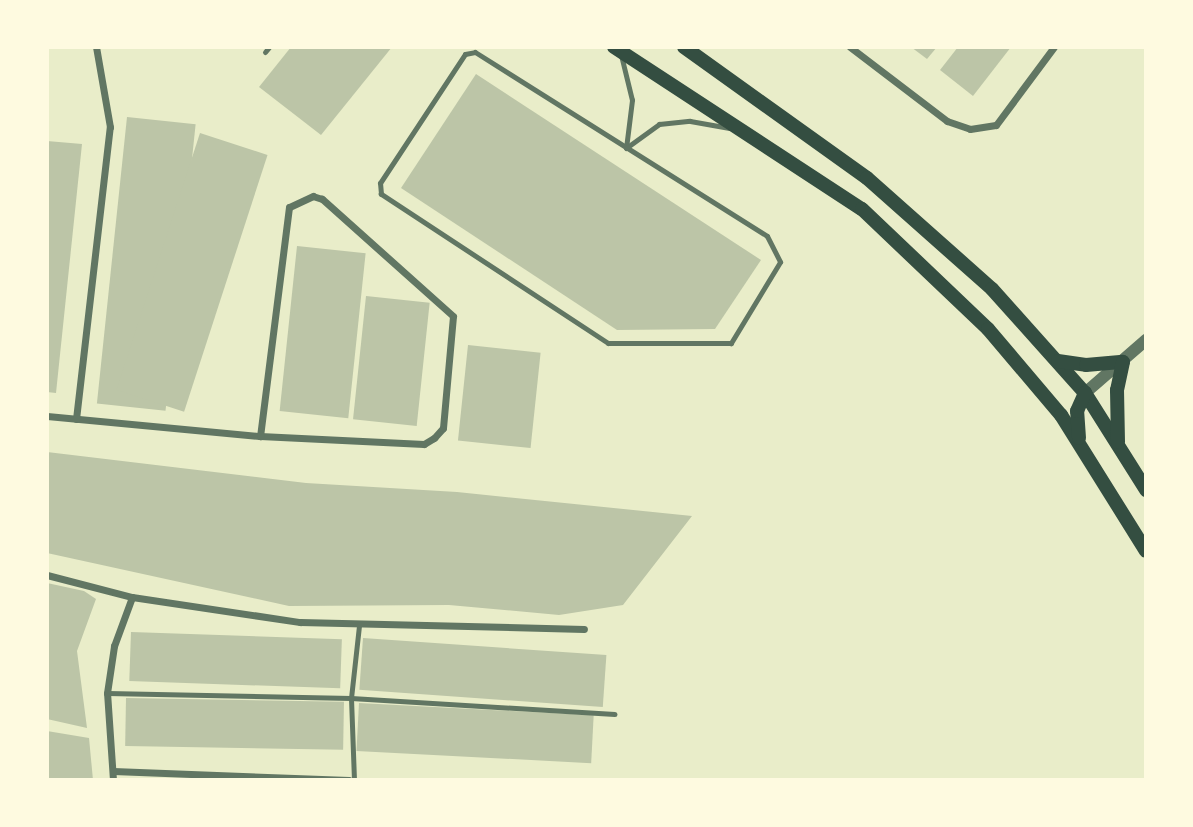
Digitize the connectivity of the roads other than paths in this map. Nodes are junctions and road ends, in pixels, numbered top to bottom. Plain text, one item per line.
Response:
1 (96, 47) edge
2 (684, 47) edge
3 (850, 47) edge
4 (1054, 47) edge
5 (617, 50) edge
6 (741, 131) junction
7 (626, 148) junction
8 (1146, 341) edge
9 (1058, 361) junction
10 (1123, 362) junction
11 (1085, 393) junction
12 (47, 416) edge
13 (76, 419) junction
14 (260, 436) junction
15 (1118, 443) junction
16 (1082, 450) junction
17 (1146, 489) edge
18 (1146, 551) edge
19 (47, 575) edge
20 (132, 597) junction
21 (359, 625) junction
22 (584, 629) dead end
23 (107, 694) junction
24 (351, 698) junction
25 (615, 714) dead end
26 (113, 776) edge
27 (315, 779) edge
28 (349, 780) edge
29 (354, 780) edge

1 - 13 street
2 - 9 main road
3 - 4 street
5 - 6 main road
5 - 7 lane
6 - 7 lane
6 - 16 main road
7 - 7 lane
8 - 10 street
9 - 10 main road
9 - 11 main road
10 - 11 street
10 - 15 main road
11 - 15 main road
11 - 16 main road
12 - 13 street
13 - 14 street
14 - 14 street
15 - 17 main road
16 - 18 main road
19 - 20 street
20 - 21 street
20 - 23 street
21 - 22 street
21 - 24 lane
23 - 24 lane
23 - 26 street
24 - 25 lane
24 - 29 lane
26 - 27 street
27 - 28 street

